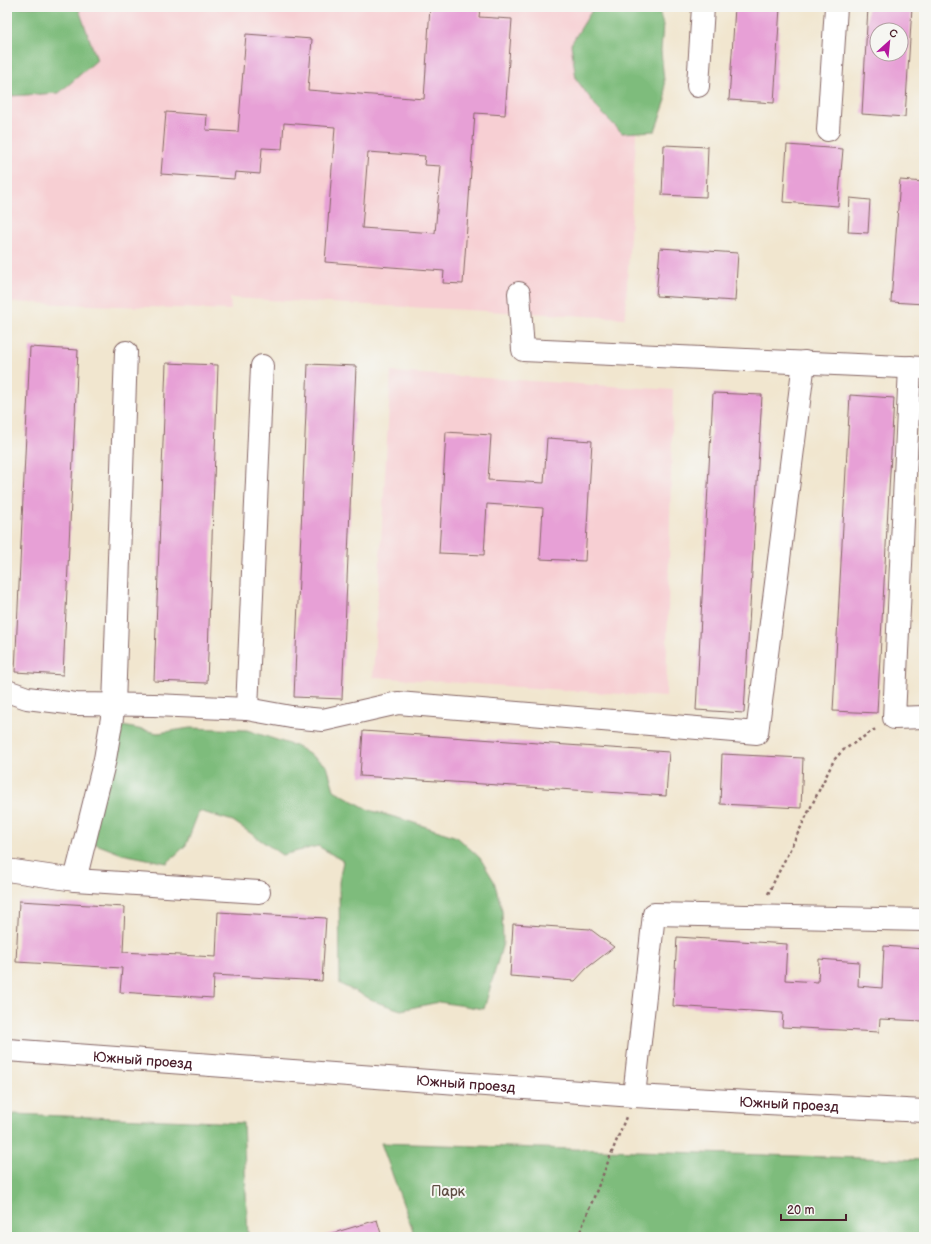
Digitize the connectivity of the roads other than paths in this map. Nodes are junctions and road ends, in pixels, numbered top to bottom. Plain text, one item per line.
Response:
1 (703, 7) edge
2 (836, 7) edge
3 (698, 86) dead end
4 (828, 130) dead end
5 (519, 293) dead end
6 (126, 352) dead end
7 (804, 362) junction
8 (262, 366) dead end
9 (917, 367) edge
10 (7, 691) edge
11 (114, 706) junction
12 (247, 709) junction
13 (924, 717) edge
14 (7, 870) edge
15 (75, 880) junction
16 (259, 892) dead end
17 (924, 920) edge
18 (7, 1050) edge
19 (634, 1096) junction
20 (924, 1111) edge

1 - 3 street
2 - 4 street
5 - 7 street
6 - 11 street
7 - 9 street
7 - 12 street
8 - 12 street
9 - 13 street
10 - 11 street
11 - 12 street
11 - 15 street
14 - 15 street
15 - 16 street
17 - 19 street
18 - 19 street, Южный проезд
19 - 20 street, Южный проезд

